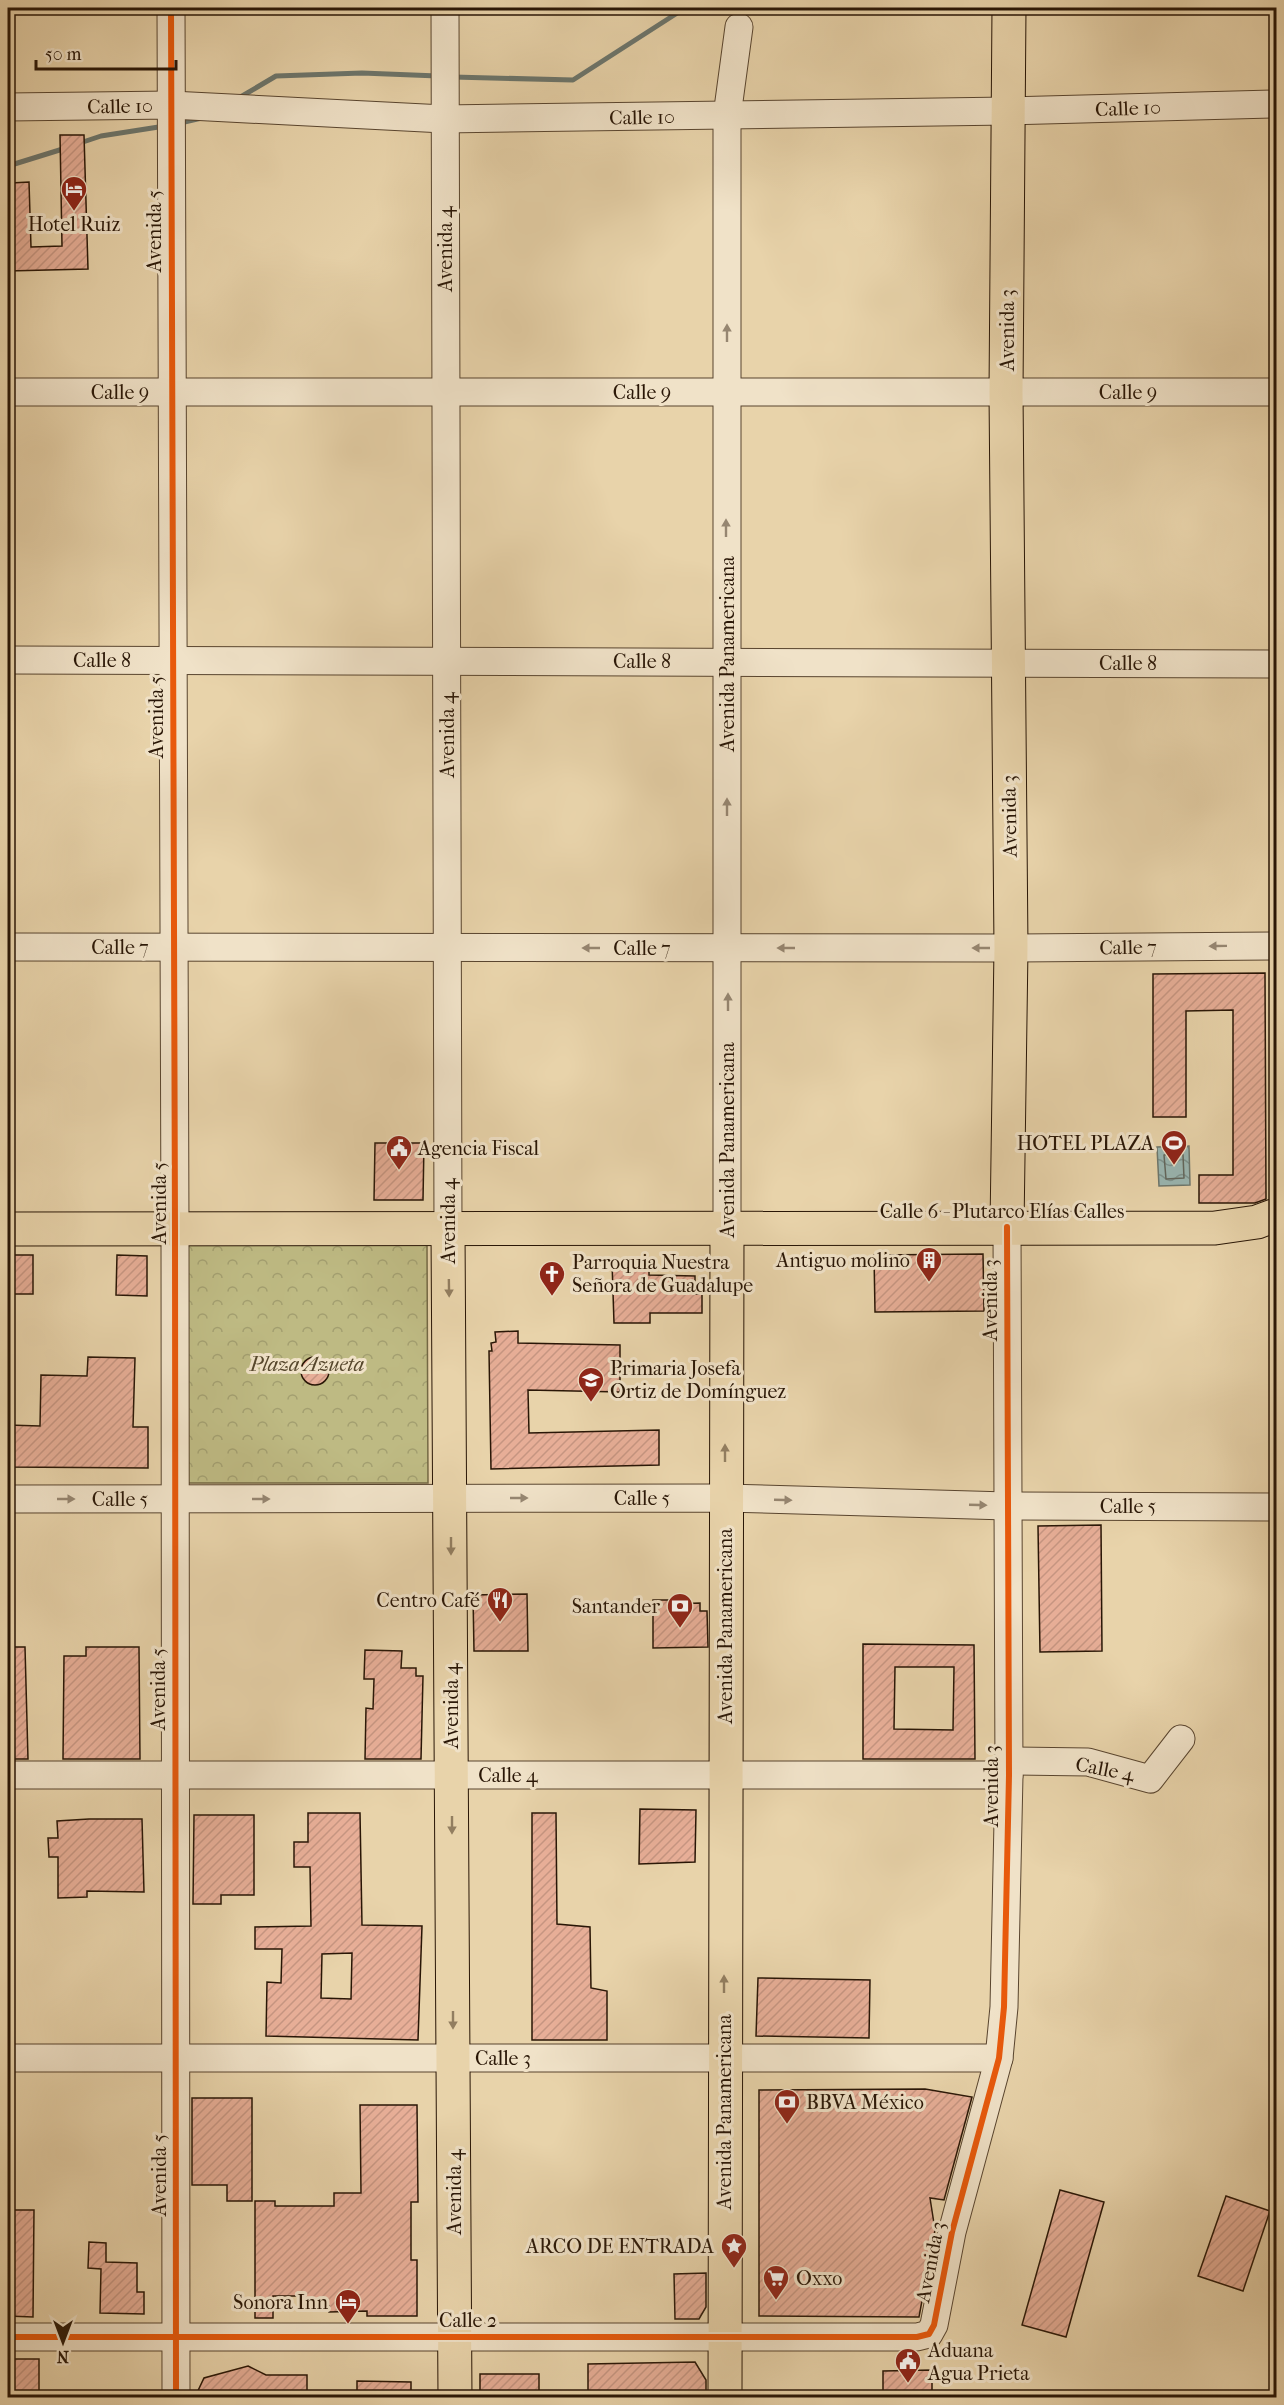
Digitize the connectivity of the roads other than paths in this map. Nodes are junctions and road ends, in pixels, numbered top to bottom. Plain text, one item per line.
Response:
1 (171, 8) edge
2 (445, 8) edge
3 (1009, 8) edge
4 (739, 27) dead end
5 (1276, 104) edge
6 (171, 105) junction
7 (8, 107) edge
8 (1008, 111) junction
9 (444, 114) junction
10 (727, 116) junction
11 (8, 392) edge
12 (171, 392) junction
13 (445, 392) junction
14 (727, 392) junction
15 (1006, 392) junction
16 (1276, 392) edge
17 (8, 660) edge
18 (172, 660) junction
19 (447, 660) junction
20 (726, 661) junction
21 (1008, 662) junction
22 (1276, 664) edge
23 (1276, 946) edge
24 (8, 947) edge
25 (174, 948) junction
26 (446, 948) junction
27 (729, 948) junction
28 (1011, 948) junction
29 (1276, 1215) edge
30 (1007, 1227) junction
31 (727, 1228) junction
32 (8, 1229) edge
33 (175, 1229) junction
34 (448, 1230) junction
35 (8, 1498) edge
36 (174, 1498) junction
37 (451, 1498) junction
38 (725, 1498) junction
39 (1007, 1506) junction
40 (1276, 1506) edge
41 (1181, 1739) dead end
42 (1008, 1768) junction
43 (8, 1775) edge
44 (174, 1775) junction
45 (452, 1775) junction
46 (724, 1775) junction
47 (724, 2057) junction
48 (8, 2058) edge
49 (175, 2058) junction
50 (453, 2058) junction
51 (999, 2058) junction
52 (928, 2334) joint
53 (176, 2336) junction
54 (454, 2336) junction
55 (724, 2336) junction
56 (8, 2337) edge
57 (176, 2397) edge
58 (455, 2397) edge
59 (725, 2397) edge

1 - 6 street, Avenida 5
2 - 9 street, Avenida 4
3 - 8 main road, Avenida 3
4 - 10 street, Avenida Panamericana
5 - 8 street, Calle 10
6 - 7 street, Calle 10
6 - 9 street, Calle 10
6 - 12 street, Avenida 5
8 - 10 street, Calle 10
8 - 15 main road, Avenida 3
9 - 10 street, Calle 10
9 - 13 street, Avenida 4
14 -> 10 street, Avenida Panamericana
11 - 12 street, Calle 9
12 - 13 street, Calle 9
12 - 18 street, Avenida 5
13 - 14 street, Calle 9
13 - 19 street, Avenida 4
14 - 15 street, Calle 9
20 -> 14 street, Avenida Panamericana
15 - 16 street, Calle 9
15 - 21 main road, Avenida 3
17 - 18 street, Calle 8
18 - 19 street, Calle 8
18 - 25 street, Avenida 5
19 - 20 street, Calle 8
19 - 26 street, Avenida 4
20 - 21 street, Calle 8
27 -> 20 street, Avenida Panamericana
21 - 22 street, Calle 8
21 - 28 main road, Avenida 3
23 -> 28 street, Calle 7
24 - 25 street, Calle 7
25 - 26 street, Calle 7
25 - 33 street, Avenida 5
27 -> 26 street, Calle 7
26 - 34 street, Avenida 4
28 -> 27 street, Calle 7
31 -> 27 street, Avenida Panamericana
28 - 30 main road, Avenida 3
29 - 30 main road, Calle 6 - Plutarco Elías Calles
30 - 31 main road, Calle 6 - Plutarco Elías Calles
30 - 39 street, Avenida 3
31 - 34 main road, Calle 6 - Plutarco Elías Calles
38 -> 31 main road, Avenida Panamericana
32 - 33 main road, Calle 6 - Plutarco Elías Calles
33 - 34 main road, Calle 6 - Plutarco Elías Calles
33 - 36 street, Avenida 5
34 -> 37 main road, Avenida 4
35 -> 36 street, Calle 5
36 -> 37 street, Calle 5
36 - 44 street, Avenida 5
37 -> 38 street, Calle 5
37 -> 45 main road, Avenida 4
38 -> 39 street, Calle 5
38 - 46 main road, Avenida Panamericana
39 - 40 street, Calle 5
39 - 42 street, Avenida 3
41 - 42 street, Calle 4
42 - 46 street, Calle 4
42 - 51 street, Avenida 3
43 - 44 street, Calle 4
44 - 45 street, Calle 4
44 - 49 street, Avenida 5
45 - 46 street, Calle 4
45 -> 50 main road, Avenida 4
47 -> 46 main road, Avenida Panamericana
47 - 50 street, Calle 3
47 - 51 street, Calle 3
47 - 55 main road, Avenida Panamericana
48 - 49 street, Calle 3
49 - 50 street, Calle 3
49 - 53 street, Avenida 5
50 - 54 main road, Avenida 4
51 - 52 street, Avenida 3
52 - 55 street, Calle 2
53 - 54 street, Calle 2
53 - 56 street, Calle 2
53 - 57 street, Avenida 5
54 - 55 street, Calle 2
54 - 58 main road, Avenida 4
55 - 59 main road, Avenida Panamericana

